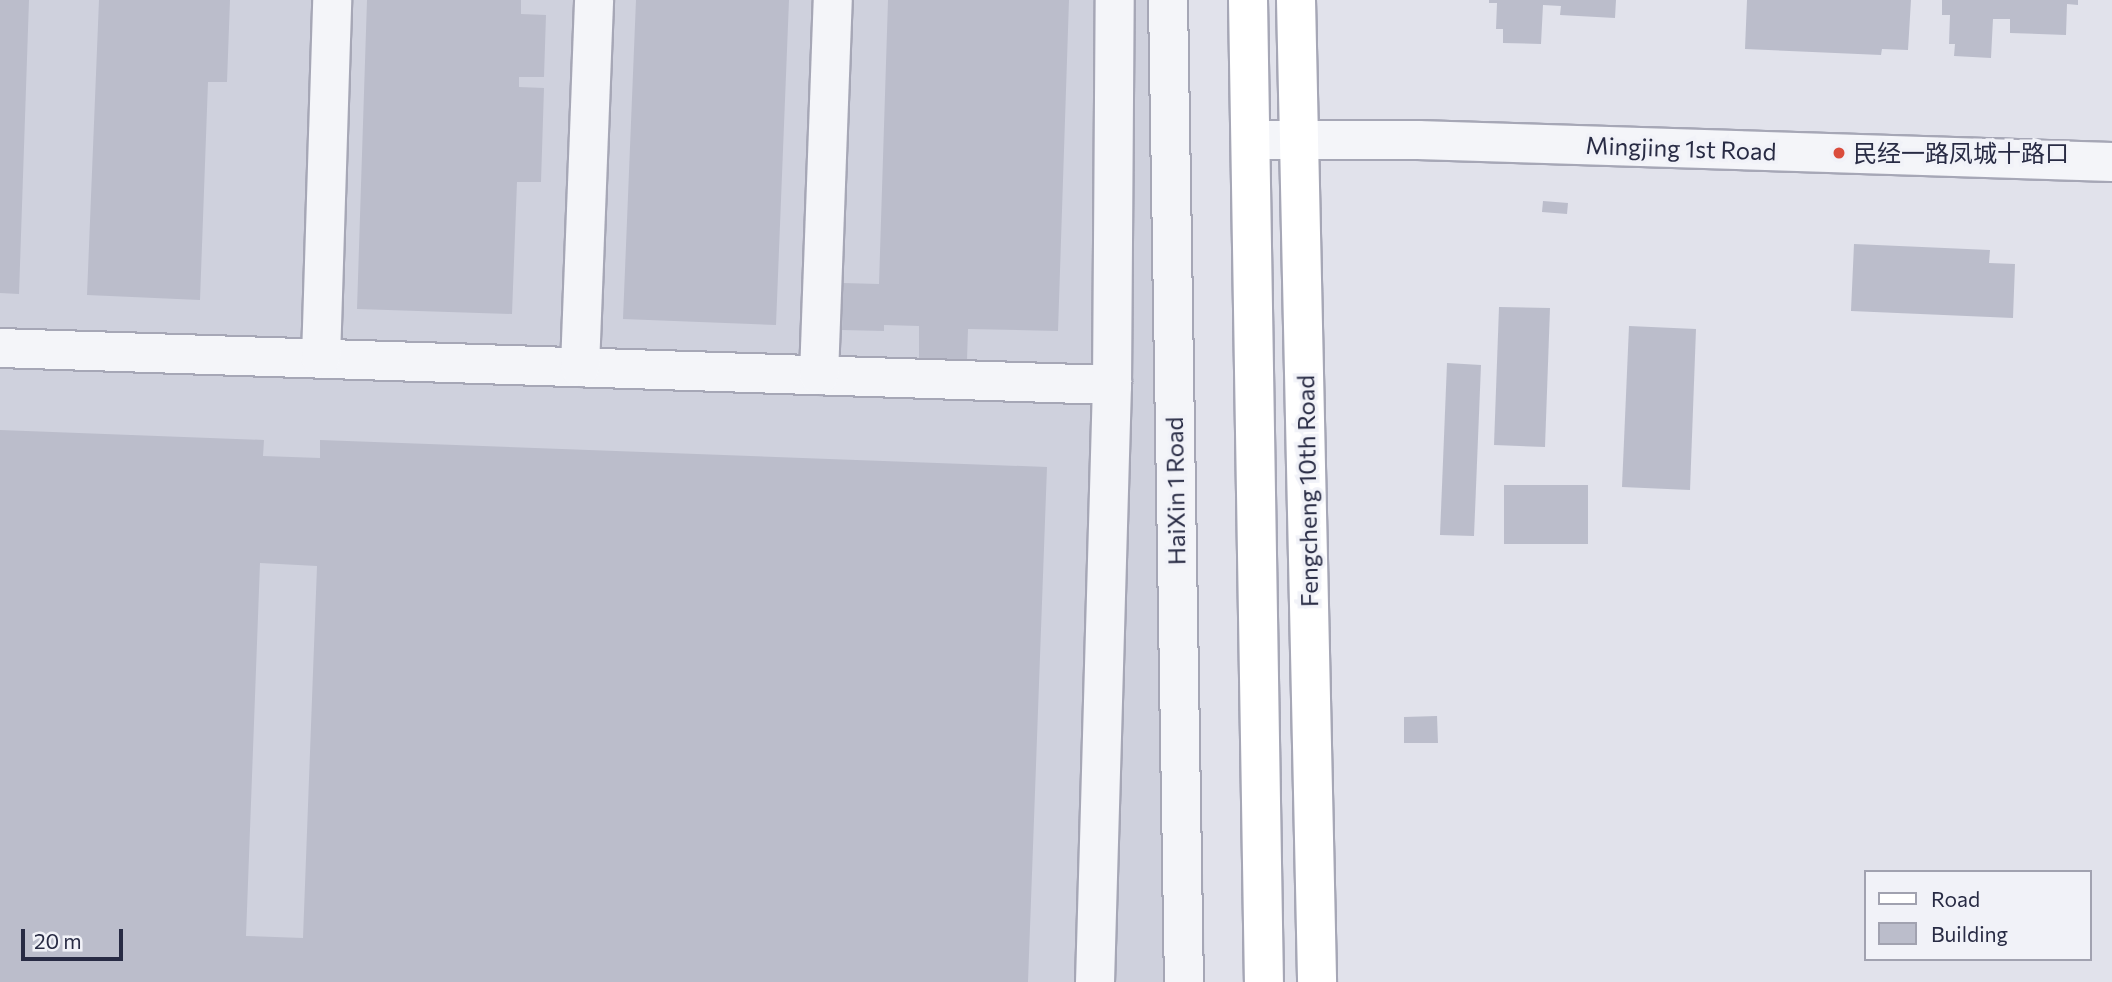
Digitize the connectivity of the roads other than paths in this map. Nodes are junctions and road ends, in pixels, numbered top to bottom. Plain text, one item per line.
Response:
1 (332, 0) edge
2 (594, 0) edge
3 (832, 0) edge
4 (1115, 0) edge
5 (1168, 0) edge
6 (1248, 0) edge
7 (1296, 0) edge
8 (1300, 138) junction
9 (1251, 140) junction
10 (2112, 162) edge
11 (0, 348) edge
12 (321, 358) junction
13 (580, 367) junction
14 (819, 375) junction
15 (1112, 385) junction
16 (1095, 982) edge
17 (1184, 982) edge
18 (1265, 982) edge
19 (1317, 982) edge

1 - 12 street
2 - 13 street
3 - 14 street
4 - 15 street
5 - 17 street, HaiXin 1 Road
6 - 9 main road, Fengcheng 10th Road
7 - 8 main road, Fengcheng 10th Road
8 - 9 street, Mingjing 1st Road
8 - 10 street, Mingjing 1st Road
8 - 19 main road, Fengcheng 10th Road
9 - 18 main road, Fengcheng 10th Road
11 - 12 street
12 - 13 street
13 - 14 street
14 - 15 street
15 - 16 street

